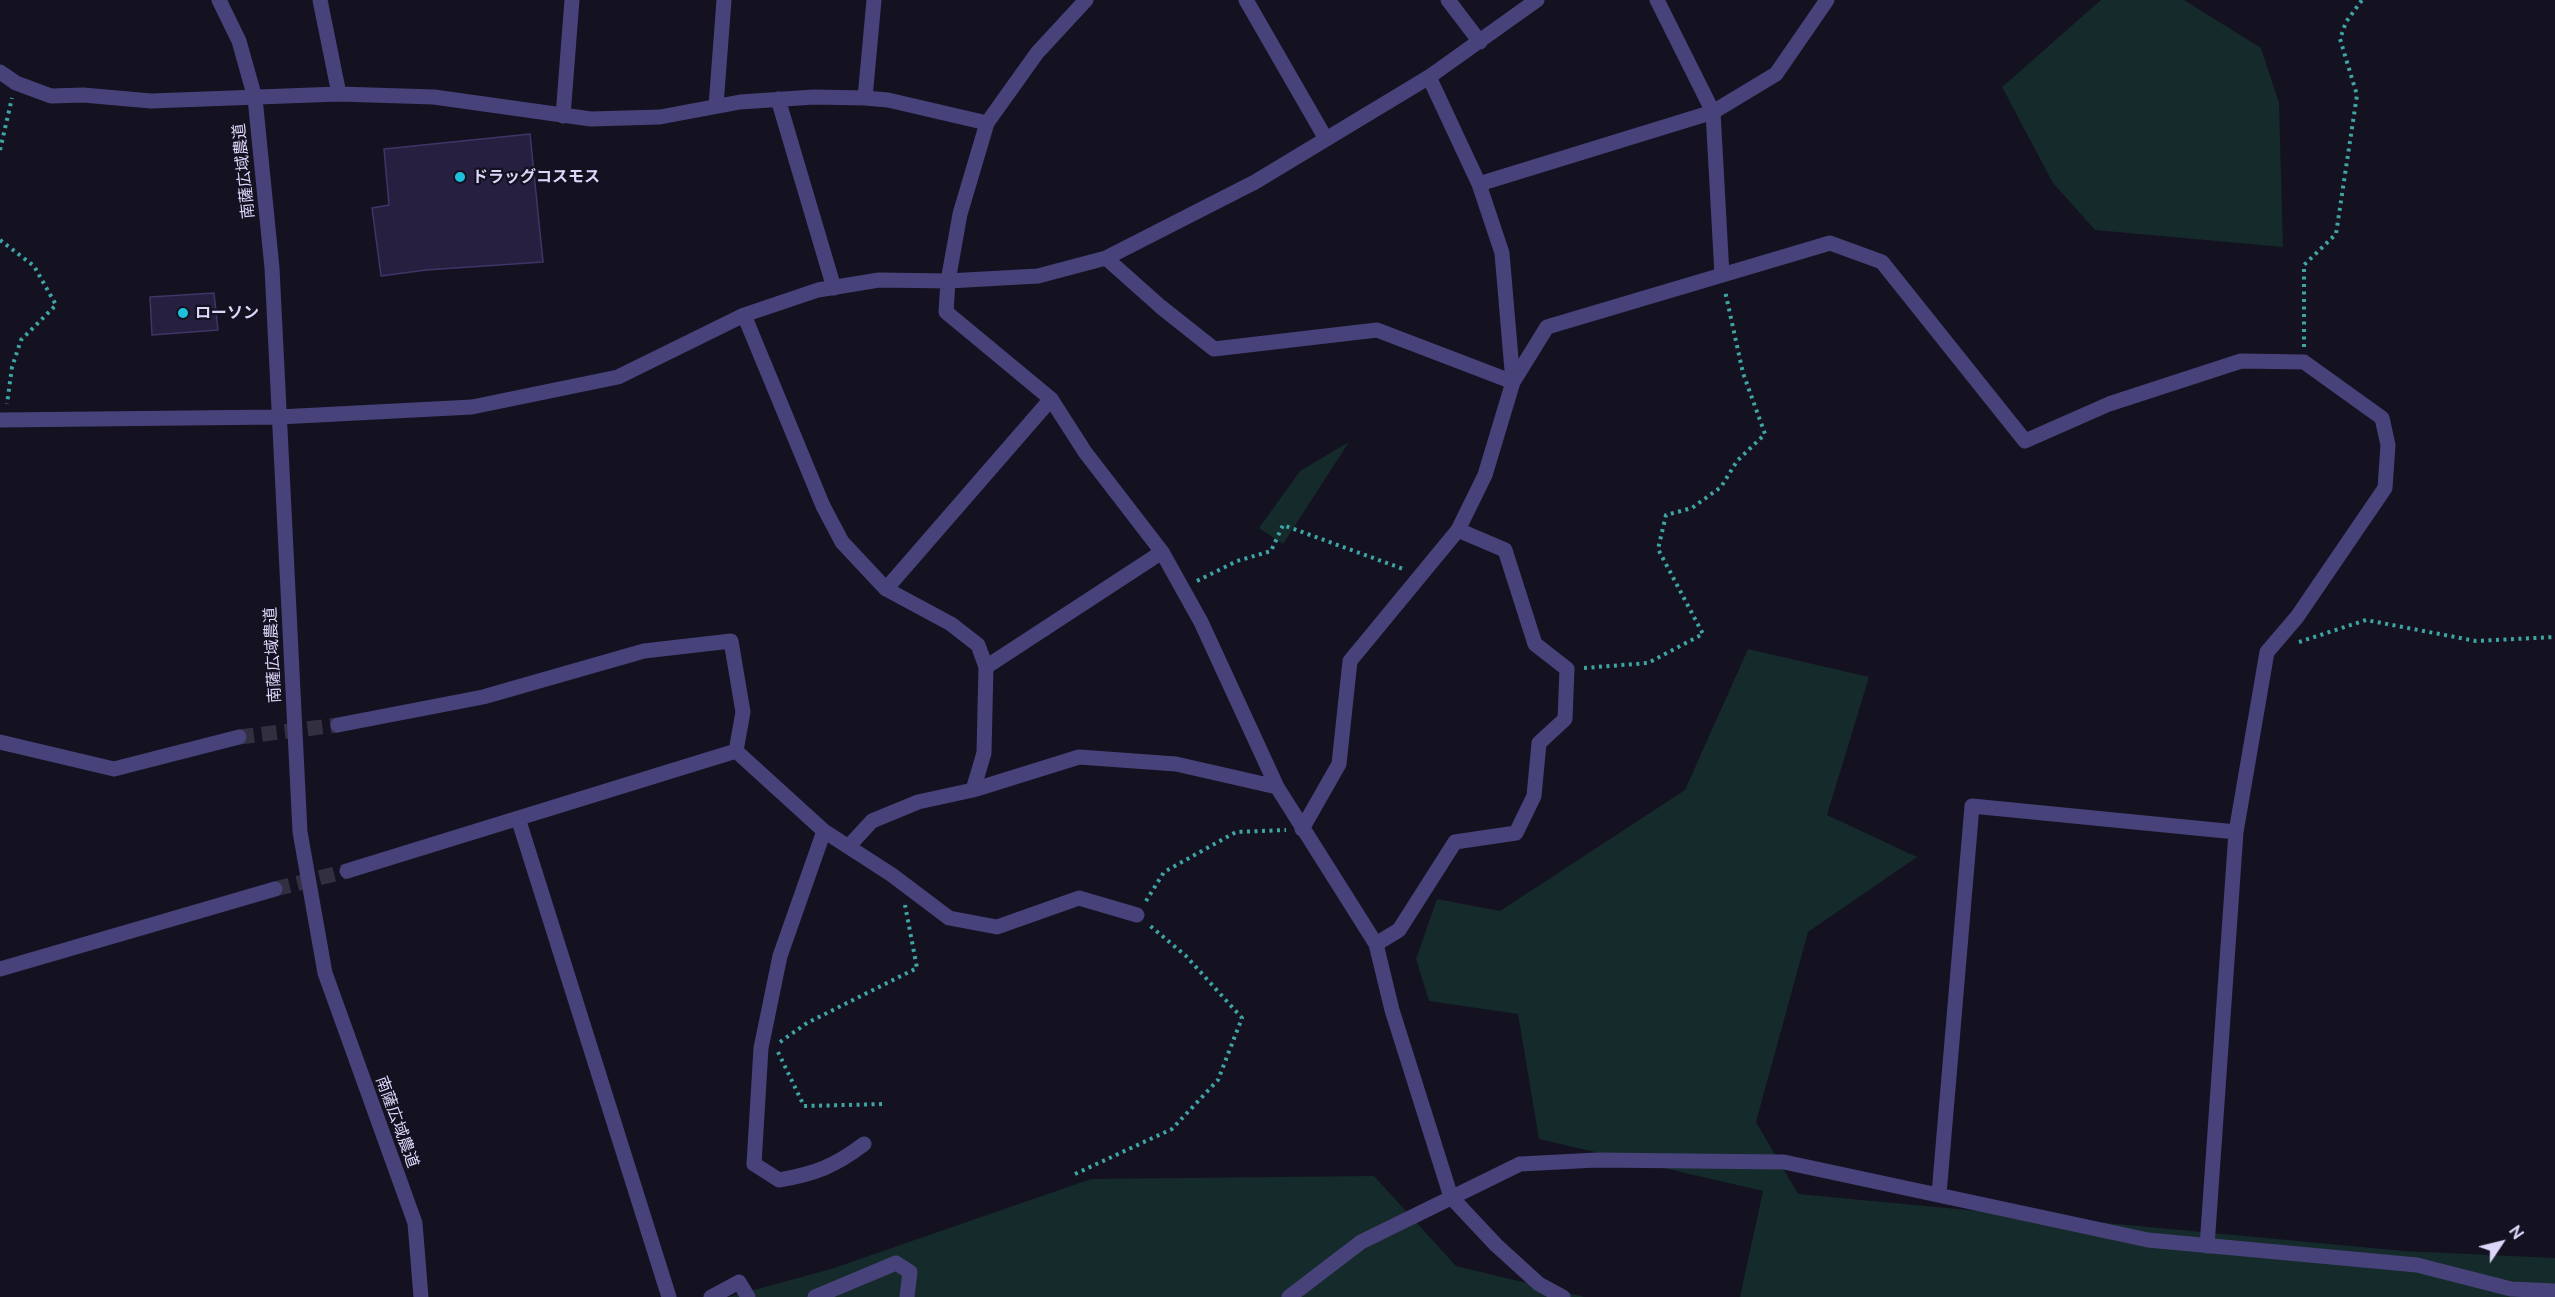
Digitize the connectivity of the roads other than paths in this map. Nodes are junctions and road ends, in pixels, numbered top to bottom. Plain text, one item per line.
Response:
1 (219, 0) edge
2 (320, 0) edge
3 (572, 0) edge
4 (724, 0) edge
5 (874, 0) edge
6 (1086, 0) edge
7 (1246, 0) edge
8 (1448, 0) edge
9 (1537, 0) edge
10 (1657, 0) edge
11 (1827, 0) edge
12 (1480, 42) junction
13 (0, 72) edge
14 (1429, 77) junction
15 (339, 94) junction
16 (255, 98) junction
17 (865, 98) junction
18 (778, 99) junction
19 (716, 106) junction
20 (1713, 112) junction
21 (563, 116) junction
22 (987, 123) junction
23 (1326, 139) junction
24 (1479, 184) junction
25 (1106, 258) junction
26 (1722, 275) junction
27 (948, 281) junction
28 (834, 288) junction
29 (744, 315) junction
30 (1513, 382) junction
31 (1051, 399) junction
32 (279, 417) junction
33 (2, 420) edge
34 (1458, 530) junction
35 (1162, 552) junction
36 (886, 589) junction
37 (986, 667) junction
38 (338, 725) tunnel mouth
39 (239, 737) tunnel mouth
40 (0, 742) edge
41 (736, 751) junction
42 (1277, 788) junction
43 (973, 790) junction
44 (518, 818) junction
45 (1302, 829) junction
46 (824, 831) junction
47 (2236, 832) junction
48 (849, 846) junction
49 (347, 871) tunnel mouth
50 (275, 889) tunnel mouth
51 (1137, 915) road end
52 (1376, 944) junction
53 (0, 969) edge
54 (864, 1144) dead end
55 (1939, 1194) junction
56 (1451, 1197) junction
57 (2207, 1246) junction
58 (2555, 1291) edge
59 (421, 1297) edge
60 (669, 1297) edge
61 (711, 1297) edge
62 (748, 1297) edge
63 (814, 1297) edge
64 (908, 1297) edge
65 (1289, 1297) edge
66 (1563, 1297) edge

1 - 16 street, 南薩広域農道
2 - 15 street
3 - 21 street
4 - 19 street
5 - 17 street
6 - 22 street
7 - 23 street
8 - 12 street
9 - 12 street
10 - 20 street
11 - 20 street
12 - 14 street
13 - 16 street
14 - 23 street
14 - 24 street
15 - 16 street
15 - 21 street
16 - 32 street, 南薩広域農道
17 - 18 street
17 - 22 street
18 - 19 street
18 - 28 street
19 - 21 street
20 - 24 street
20 - 26 street
22 - 27 street
23 - 25 street
24 - 30 street
25 - 27 street
25 - 30 street
26 - 30 street
26 - 47 street
27 - 28 street
27 - 31 street
28 - 29 street
29 - 32 street
29 - 36 street
30 - 34 street
31 - 35 street
31 - 36 street
32 - 33 street
32 - 59 street, 南薩広域農道
34 - 45 street
34 - 52 street
35 - 37 street
35 - 42 street
36 - 37 street
37 - 43 street
38 - 41 street
39 - 40 street
41 - 44 street
41 - 46 street
42 - 43 street
42 - 45 street
43 - 48 street
44 - 49 street
44 - 60 street
45 - 52 street
46 - 48 street
46 - 54 street
47 - 55 street
47 - 57 street
48 - 51 street
50 - 53 street
52 - 56 street
55 - 56 street
55 - 57 street
56 - 65 street
56 - 66 street
57 - 58 street
61 - 62 street
63 - 64 street

